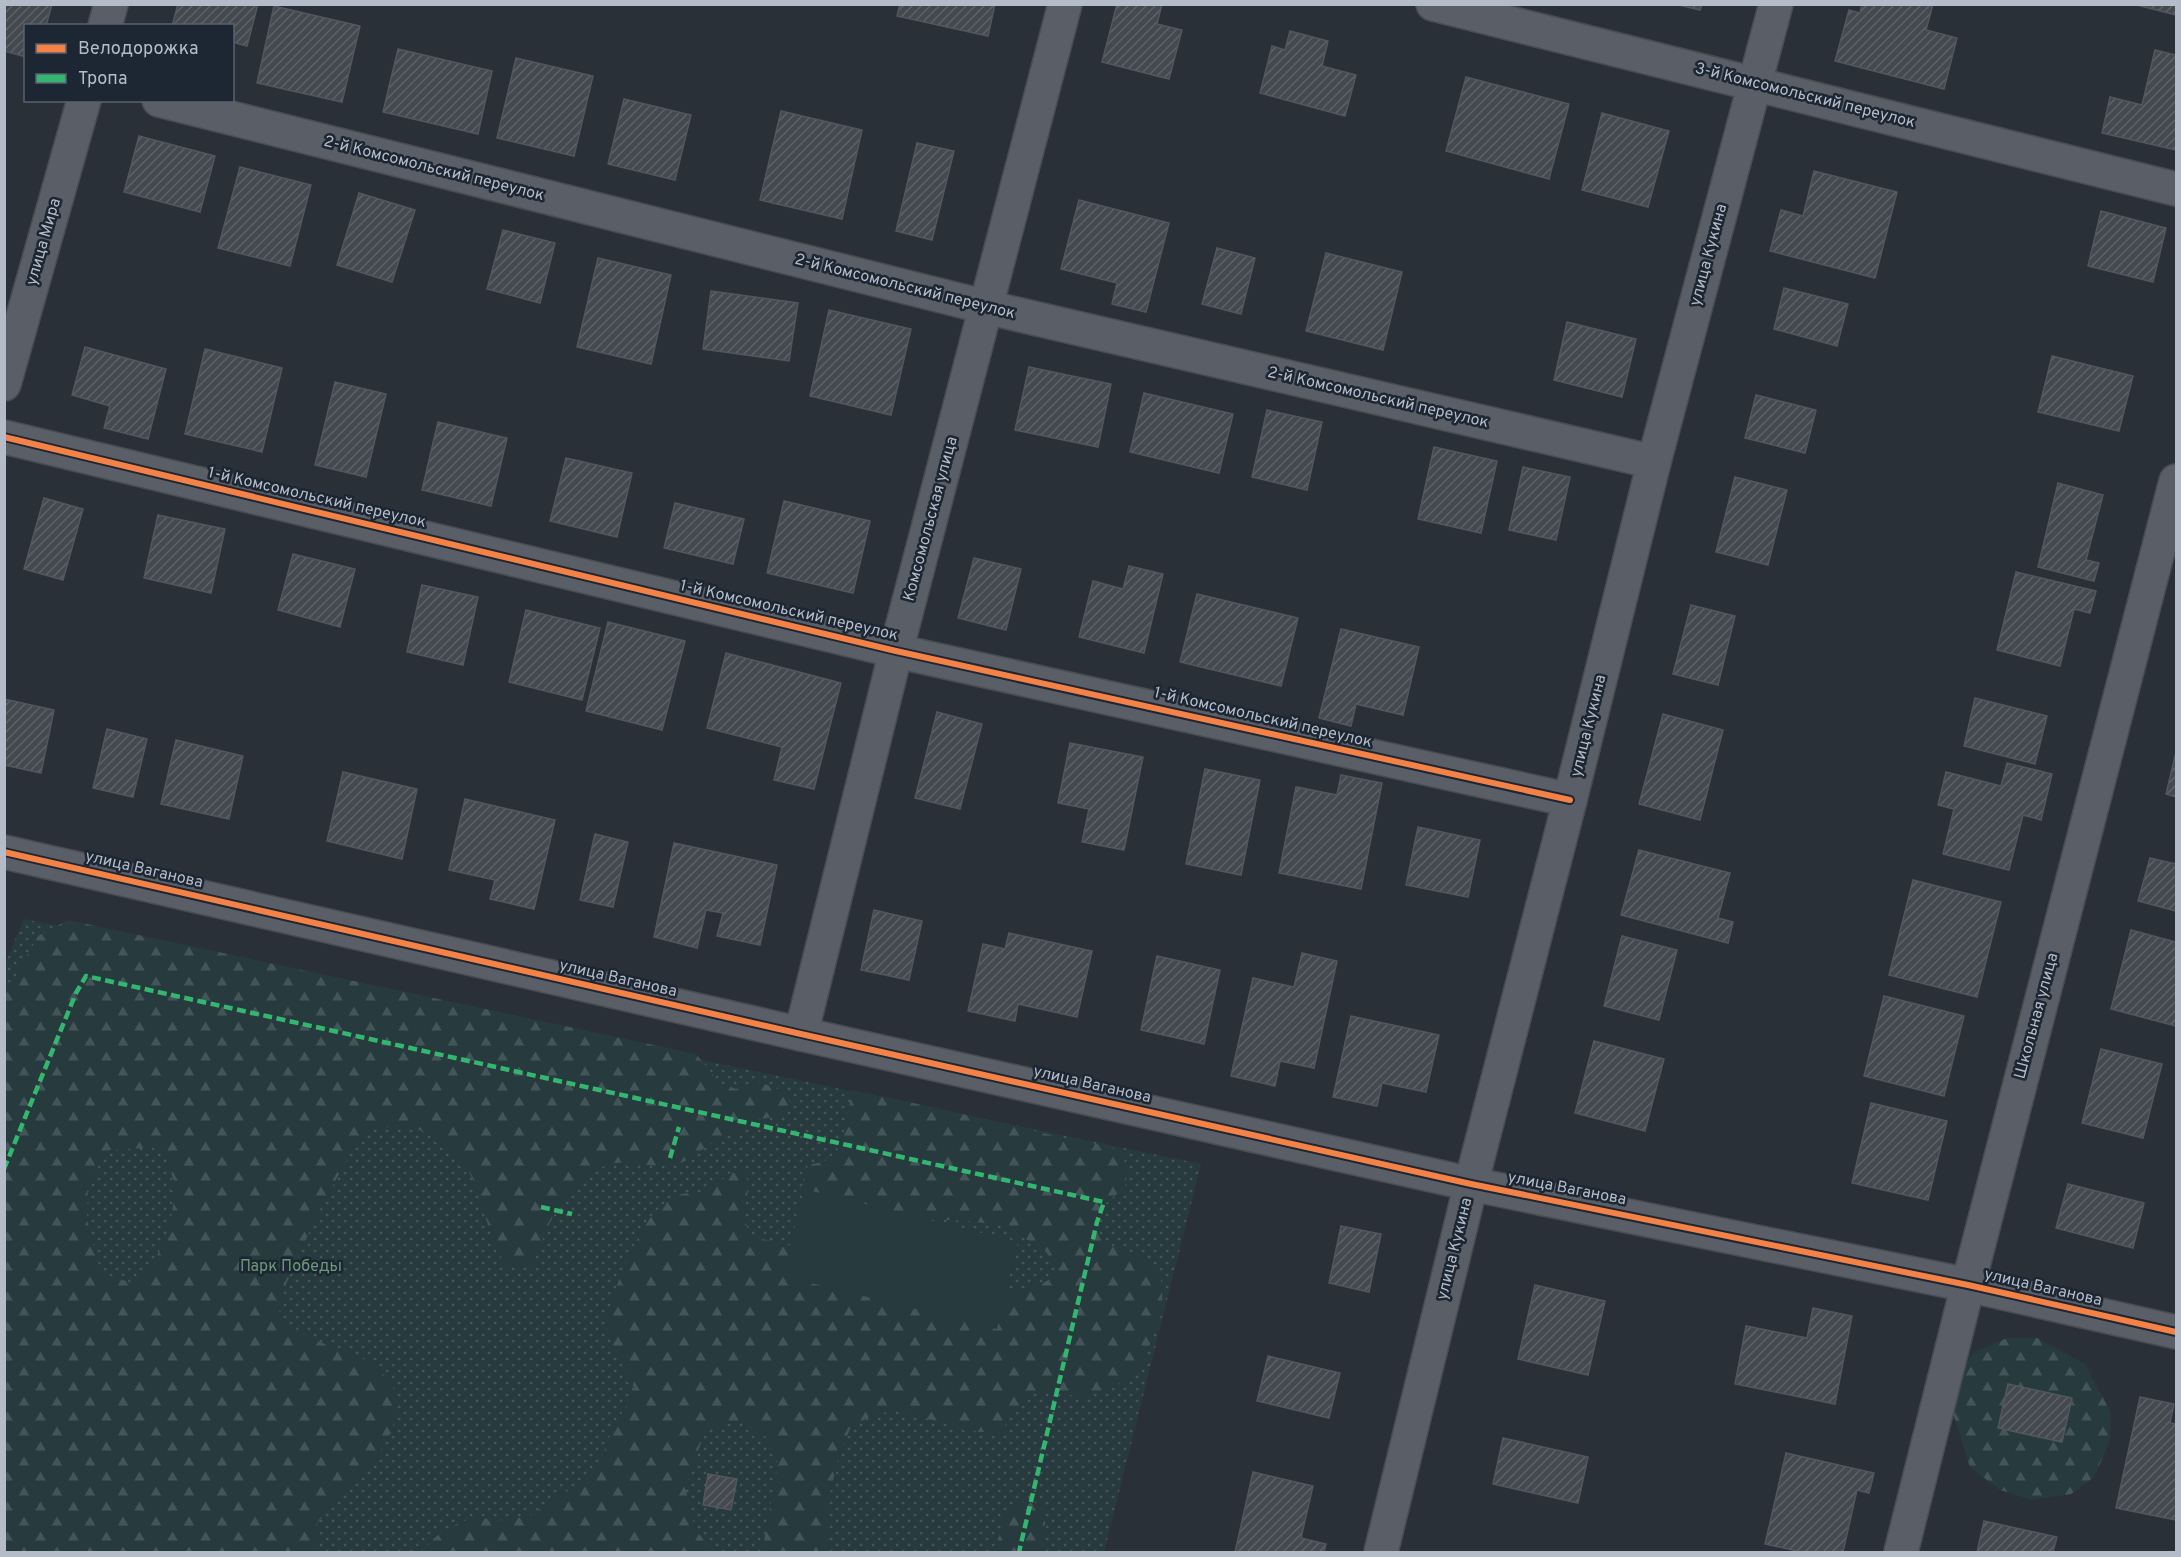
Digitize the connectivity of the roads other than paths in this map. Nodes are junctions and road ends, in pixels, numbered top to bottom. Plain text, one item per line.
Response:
1 (111, 4) edge
2 (1065, 4) edge
3 (1433, 4) edge
4 (1776, 4) edge
5 (106, 24) edge
6 (1754, 84) junction
7 (83, 102) edge
8 (167, 102) edge
9 (2176, 189) edge
10 (986, 307) junction
11 (4, 384) edge
12 (4, 437) edge
13 (1654, 462) junction
14 (2176, 481) edge
15 (896, 651) junction
16 (1570, 800) junction
17 (4, 852) edge
18 (801, 1034) junction
19 (1471, 1184) junction
20 (1968, 1285) junction
21 (2176, 1332) edge
22 (1381, 1552) edge
23 (1901, 1552) edge

1 - 5 street
2 - 10 street, Комсомольская улица
3 - 6 street, 3-й Комсомольский переулок
4 - 6 street, улица Кукина
6 - 9 street, 3-й Комсомольский переулок
6 - 13 street, улица Кукина
7 - 11 street, улица Мира
8 - 10 street, 2-й Комсомольский переулок
10 - 13 street, 2-й Комсомольский переулок
10 - 15 street, Комсомольская улица
12 - 15 street, 1-й Комсомольский переулок
13 - 16 street, улица Кукина
14 - 20 street, Школьная улица
15 - 16 street, 1-й Комсомольский переулок
15 - 18 street, Комсомольская улица
16 - 19 street, улица Кукина
17 - 18 street, улица Ваганова
18 - 19 street, улица Ваганова
19 - 20 street, улица Ваганова
19 - 22 street, улица Кукина
20 - 21 street, улица Ваганова
20 - 23 street, Школьная улица

